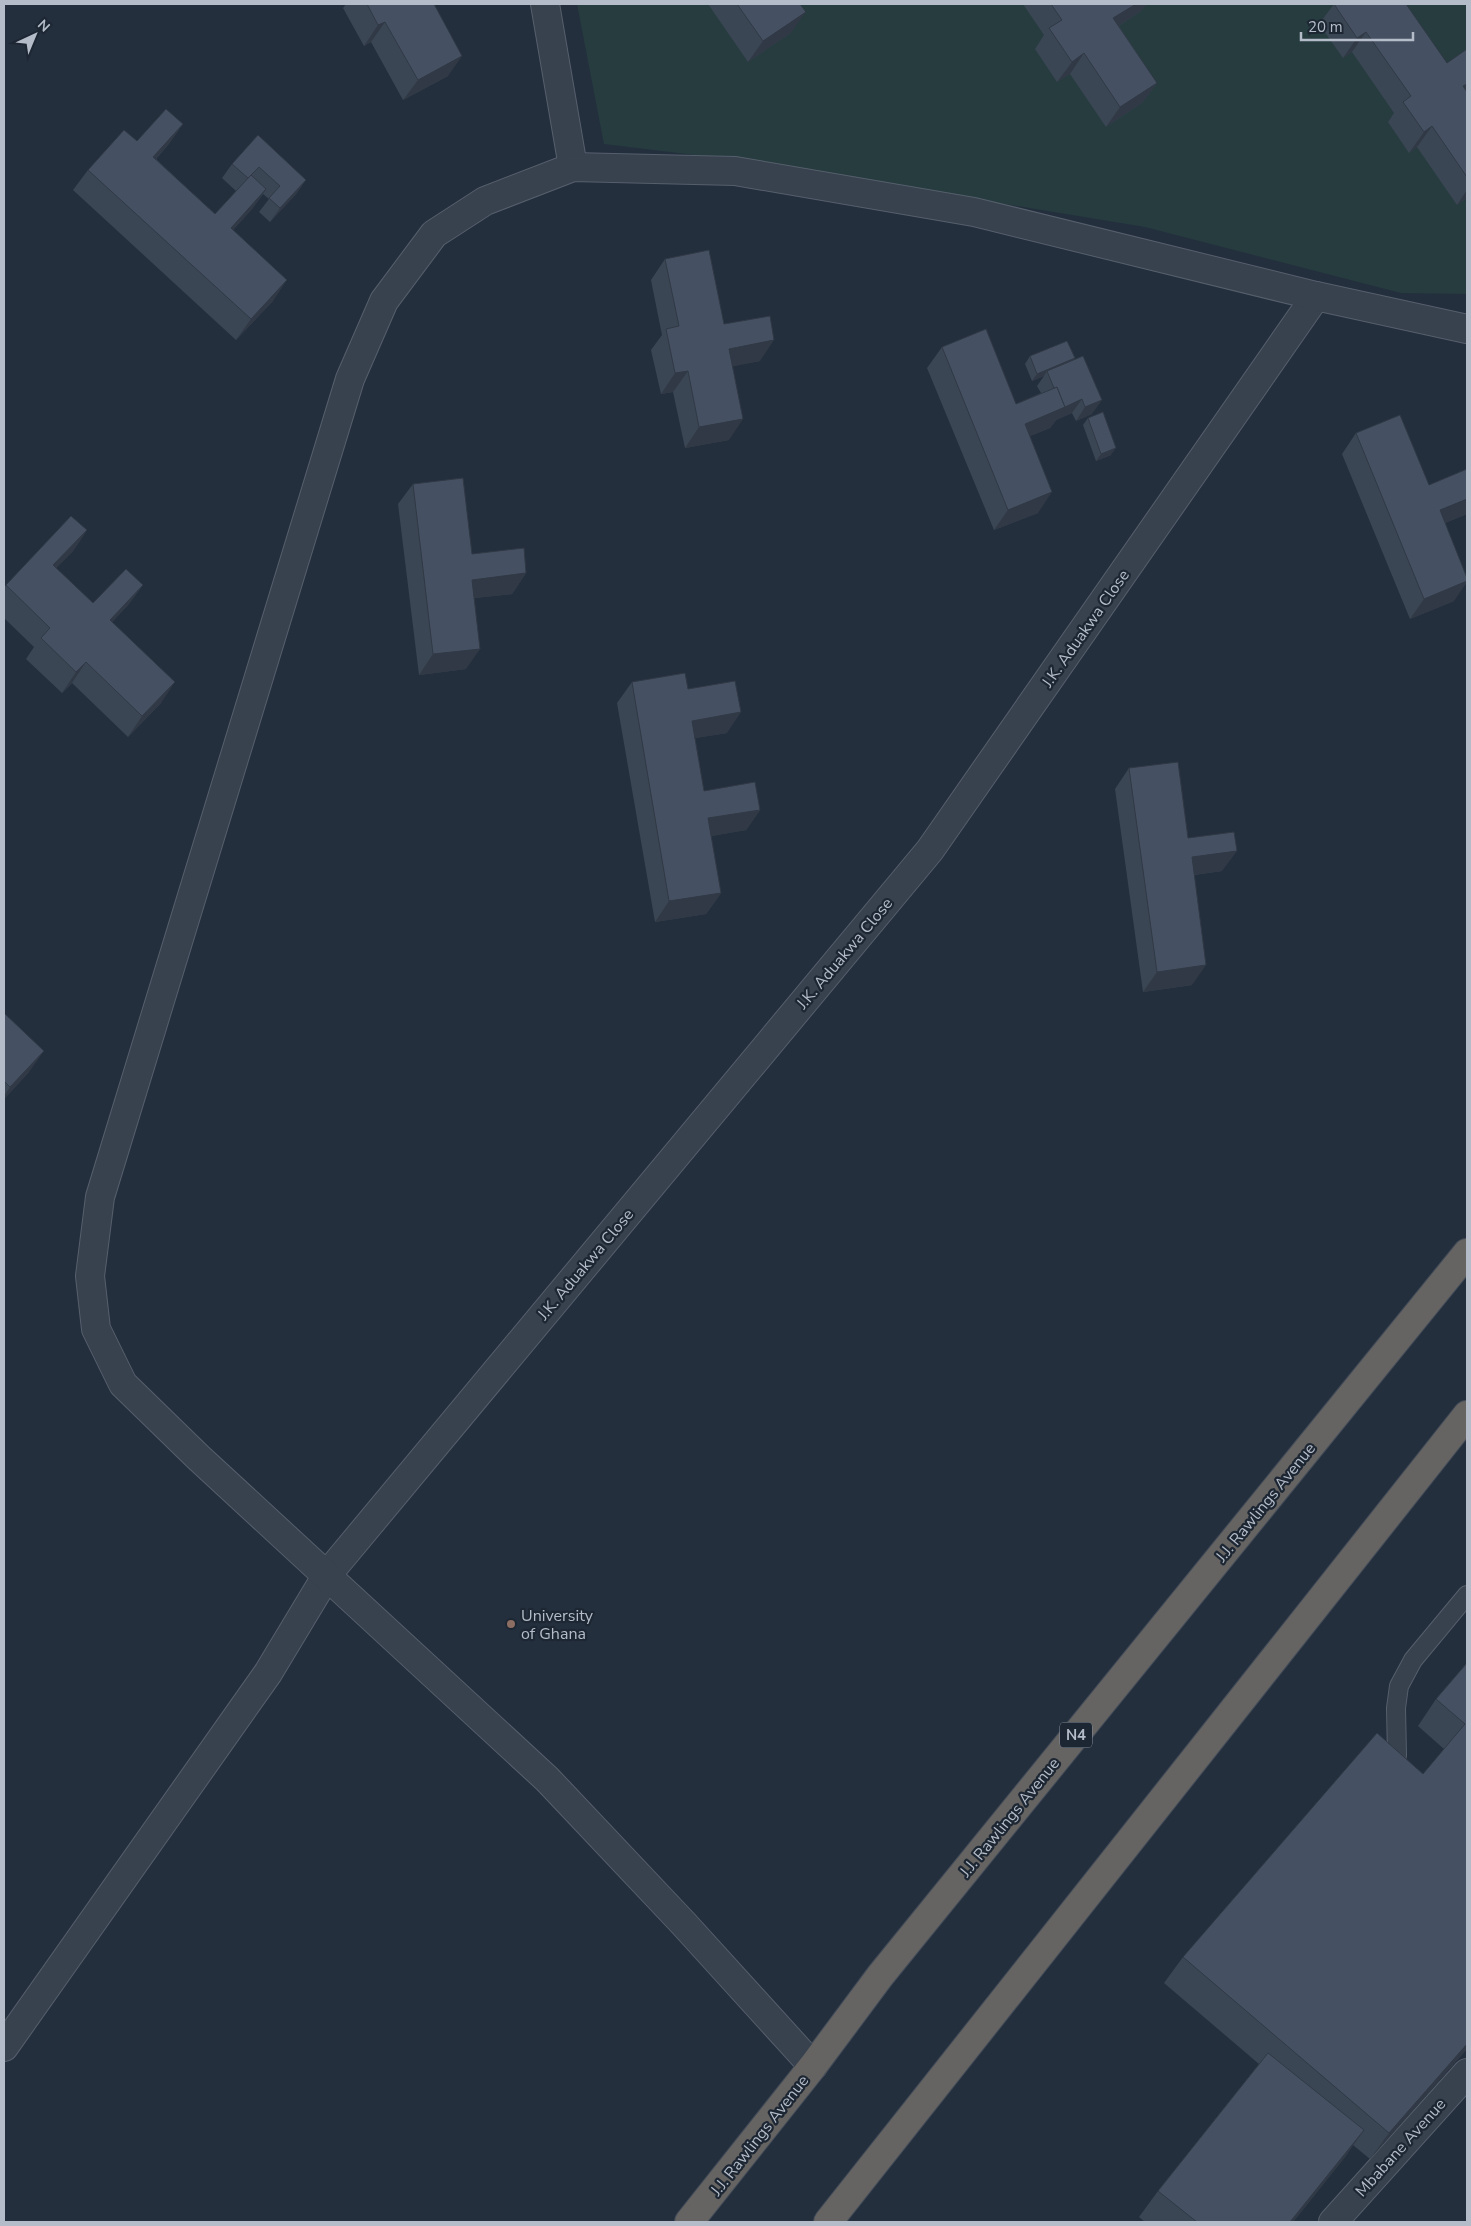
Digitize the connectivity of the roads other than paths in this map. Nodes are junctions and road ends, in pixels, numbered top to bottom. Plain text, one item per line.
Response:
1 (546, 4) edge
2 (572, 168) junction
3 (1316, 296) junction
4 (1467, 328) edge
5 (1467, 1253) edge
6 (1467, 1415) edge
7 (327, 1575) junction
8 (1467, 1594) edge
9 (1387, 1790) edge
10 (4, 2047) edge
11 (813, 2066) junction
12 (1467, 2073) edge
13 (689, 2222) edge
14 (828, 2222) edge
15 (1333, 2222) edge

1 - 2 street
2 - 3 street
2 - 7 street
3 - 4 street
3 - 7 street, J.K. Aduakwa Close
5 - 11 highway, J.J. Rawlings Avenue / N4
6 - 14 highway
7 - 10 street, J.K. Aduakwa Close
7 - 11 street
8 - 9 lane
11 - 13 highway, J.J. Rawlings Avenue / N4
12 - 15 street, Mbabane Avenue

